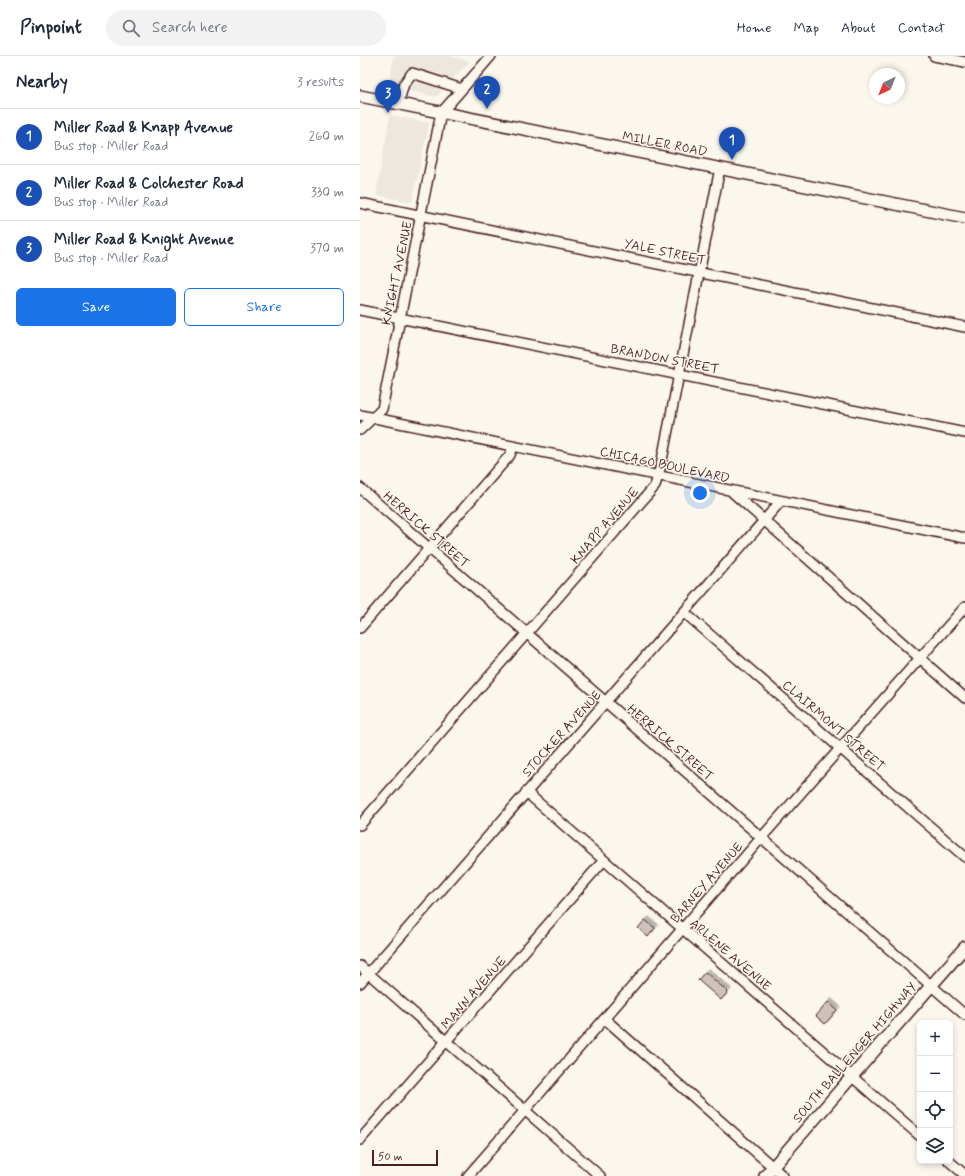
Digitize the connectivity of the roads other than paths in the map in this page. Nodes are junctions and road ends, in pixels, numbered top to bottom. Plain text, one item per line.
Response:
1 (491, 56) edge
2 (934, 56) edge
3 (965, 62) edge
4 (462, 88) junction
5 (360, 96) edge
6 (398, 104) junction
7 (441, 113) junction
8 (720, 168) junction
9 (360, 203) edge
10 (421, 216) junction
11 (965, 218) edge
12 (700, 272) junction
13 (360, 310) edge
14 (400, 318) junction
15 (965, 327) edge
16 (679, 374) junction
17 (360, 416) edge
18 (372, 419) junction
19 (360, 430) edge
20 (965, 433) edge
21 (513, 447) junction
22 (659, 476) junction
23 (360, 488) edge
24 (731, 492) junction
25 (782, 502) junction
26 (764, 522) junction
27 (965, 538) edge
28 (430, 548) junction
29 (965, 607) edge
30 (685, 613) junction
31 (360, 628) edge
32 (527, 634) junction
33 (919, 658) junction
34 (965, 698) edge
35 (605, 703) junction
36 (841, 748) junction
37 (526, 792) junction
38 (360, 825) edge
39 (762, 837) junction
40 (965, 857) edge
41 (604, 860) junction
42 (683, 930) junction
43 (965, 947) edge
44 (360, 966) edge
45 (368, 974) junction
46 (360, 983) edge
47 (932, 986) junction
48 (965, 1015) edge
49 (605, 1019) junction
50 (447, 1042) junction
51 (852, 1076) junction
52 (525, 1110) junction
53 (917, 1133) edge
54 (360, 1140) edge
55 (952, 1164) edge
56 (772, 1167) junction
57 (965, 1175) edge
58 (468, 1176) edge
59 (600, 1176) edge
60 (764, 1176) edge
61 (783, 1176) edge

1 - 4 street
2 - 3 street
4 - 6 street
4 - 7 street
5 - 6 main road, MILLER ROAD
6 - 7 main road, MILLER ROAD
7 - 8 main road, MILLER ROAD
7 - 10 street, KNIGHT AVENUE
8 - 11 main road, MILLER ROAD
8 - 12 street, KNAPP AVENUE
9 - 10 street, YALE STREET
10 - 12 street, YALE STREET
10 - 14 street, KNIGHT AVENUE
12 - 15 street, YALE STREET
12 - 16 street, KNAPP AVENUE
13 - 14 street, BRANDON STREET
14 - 16 street, BRANDON STREET
14 - 18 street, KNIGHT AVENUE
16 - 20 street, BRANDON STREET
16 - 22 street, KNAPP AVENUE
17 - 18 street, CHICAGO BOULEVARD
18 - 19 street, KNIGHT AVENUE
18 - 21 street, CHICAGO BOULEVARD
21 - 22 street, CHICAGO BOULEVARD
21 - 28 street
22 - 24 street, CHICAGO BOULEVARD
22 - 32 street, KNAPP AVENUE
23 - 28 street, HERRICK STREET
24 - 25 street, CHICAGO BOULEVARD
24 - 26 street
25 - 26 street, STOCKER AVENUE
25 - 27 street, CHICAGO BOULEVARD
26 - 30 street, STOCKER AVENUE
26 - 33 street
28 - 31 street
28 - 32 street, HERRICK STREET
29 - 33 street, BARNEY AVENUE
30 - 35 street, STOCKER AVENUE
30 - 36 street, CLAIRMONT STREET
32 - 35 street, HERRICK STREET
32 - 38 street, KNAPP AVENUE
33 - 34 street
33 - 36 street, BARNEY AVENUE
35 - 37 street, STOCKER AVENUE
35 - 39 street, HERRICK STREET
36 - 39 street, BARNEY AVENUE
36 - 40 street, CLAIRMONT STREET
37 - 41 street, ARLENE AVENUE
37 - 45 street, STOCKER AVENUE
39 - 42 street, BARNEY AVENUE
39 - 47 street, HERRICK STREET
41 - 42 street, ARLENE AVENUE
41 - 50 street, MANN AVENUE
42 - 49 street, BARNEY AVENUE
42 - 51 street, ARLENE AVENUE
43 - 47 main road, SOUTH BALLENGER HIGHWAY
44 - 45 street
45 - 46 street, STOCKER AVENUE
45 - 50 street
47 - 48 street, HERRICK STREET
47 - 51 main road, SOUTH BALLENGER HIGHWAY
49 - 52 street, BARNEY AVENUE
49 - 56 street
50 - 52 street
50 - 54 street, MANN AVENUE
51 - 53 street, ARLENE AVENUE
51 - 56 main road, SOUTH BALLENGER HIGHWAY
52 - 58 street, BARNEY AVENUE
52 - 59 street
55 - 57 street
56 - 60 main road, SOUTH BALLENGER HIGHWAY
56 - 61 street

